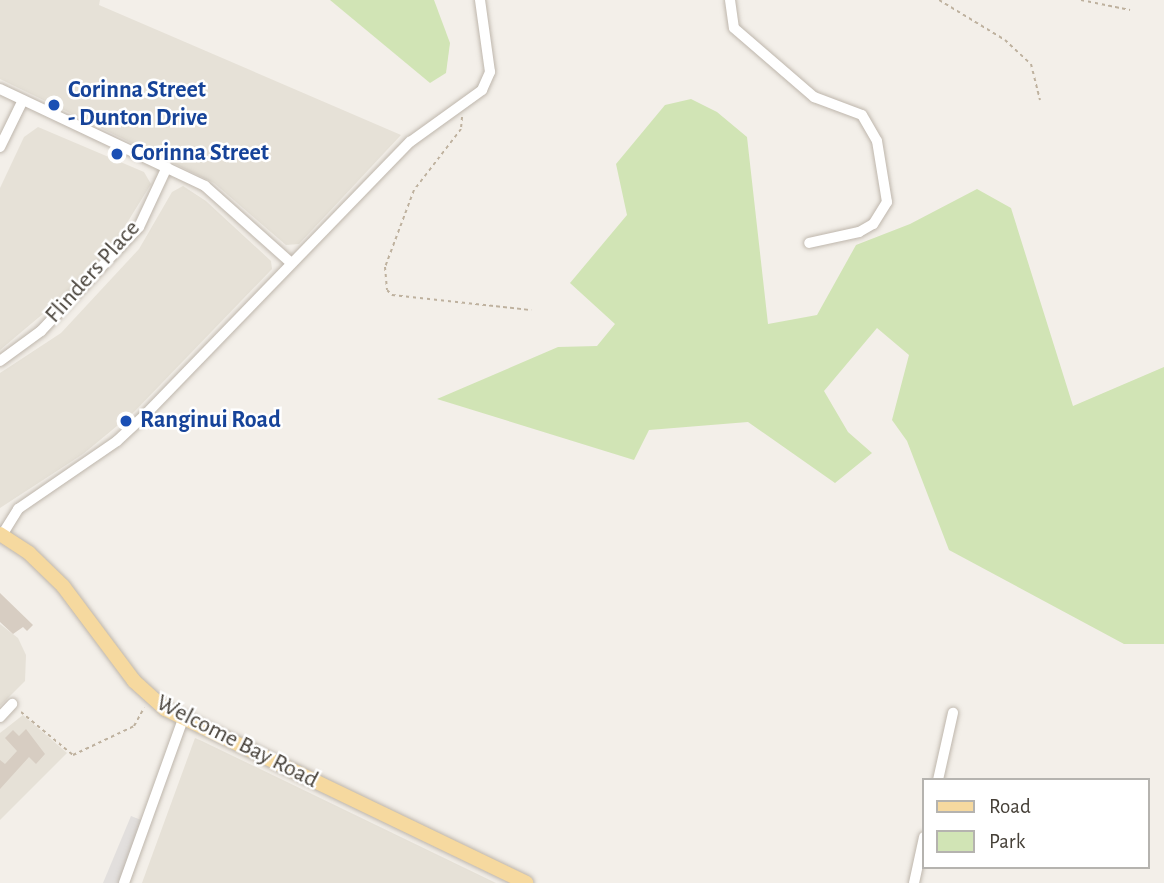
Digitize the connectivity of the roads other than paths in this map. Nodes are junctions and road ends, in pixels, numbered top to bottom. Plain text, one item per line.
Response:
1 (480, 0) edge
2 (730, 0) edge
3 (0, 89) edge
4 (23, 100) junction
5 (0, 147) edge
6 (167, 167) junction
7 (809, 243) dead end
8 (290, 262) junction
9 (0, 361) edge
10 (1, 534) edge
11 (12, 704) road end
12 (953, 713) dead end
13 (0, 717) edge
14 (183, 719) junction
15 (938, 778) edge
16 (922, 846) edge
17 (124, 883) edge
18 (526, 883) edge
19 (914, 883) edge

1 - 8 street
2 - 7 street
3 - 4 street
4 - 5 street
4 - 6 street
6 - 8 street
6 - 9 street, Flinders Place
8 - 10 street
10 - 14 main road, Welcome Bay Road
11 - 13 street
12 - 15 street
14 - 17 street
14 - 18 main road, Welcome Bay Road
16 - 19 street

